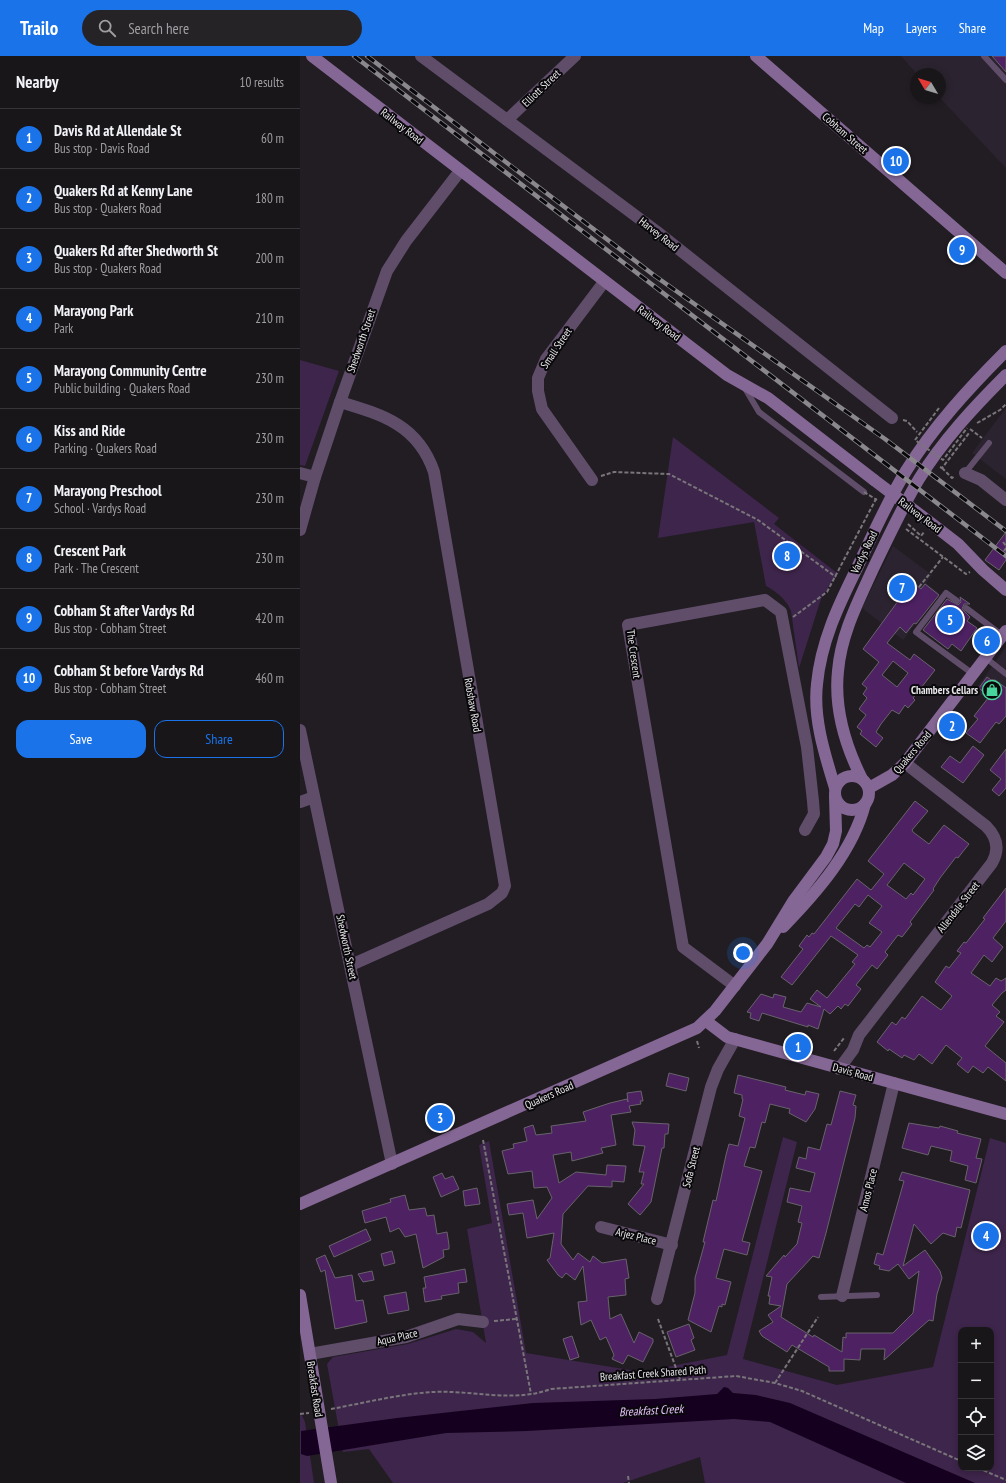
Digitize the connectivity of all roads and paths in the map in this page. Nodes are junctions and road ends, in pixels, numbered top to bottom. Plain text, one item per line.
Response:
1 (312, 56) edge
2 (422, 56) edge
3 (574, 56) edge
4 (756, 56) edge
5 (984, 56) edge
6 (1006, 80) edge
7 (507, 120) junction
8 (460, 171) junction
9 (1006, 273) edge
10 (604, 282) junction
11 (1006, 351) edge
12 (1006, 375) edge
13 (741, 384) junction
14 (340, 402) junction
15 (1006, 404) edge
16 (939, 408) dead end
17 (892, 418) joint
18 (968, 428) junction
19 (971, 430) junction
20 (917, 432) dead end
21 (988, 443) joint
22 (936, 472) dead end
23 (965, 472) joint
24 (300, 473) edge
25 (315, 478) junction
26 (592, 480) joint
27 (864, 492) joint
28 (878, 495) dead end
29 (877, 500) dead end
30 (1006, 500) edge
31 (910, 517) dead end
32 (907, 524) junction
33 (926, 526) junction
34 (300, 530) edge
35 (1003, 542) dead end
36 (1006, 547) edge
37 (1004, 551) dead end
38 (942, 557) junction
39 (970, 572) dead end
40 (836, 577) junction
41 (919, 587) dead end
42 (1006, 590) edge
43 (957, 601) dead end
44 (966, 608) dead end
45 (783, 625) junction
46 (1004, 634) edge
47 (986, 658) junction
48 (973, 674) junction
49 (1006, 674) edge
50 (300, 730) edge
51 (905, 763) junction
52 (865, 783) junction
53 (835, 792) junction
54 (314, 798) junction
55 (300, 802) edge
56 (865, 804) junction
57 (805, 830) dead end
58 (767, 944) junction
59 (351, 965) junction
60 (735, 986) junction
61 (706, 1021) junction
62 (849, 1032) dead end
63 (735, 1039) junction
64 (697, 1041) dead end
65 (699, 1048) dead end
66 (834, 1051) dead end
67 (839, 1069) junction
68 (894, 1084) junction
69 (1006, 1114) edge
70 (483, 1140) dead end
71 (392, 1164) junction
72 (300, 1204) edge
73 (601, 1227) dead end
74 (672, 1245) junction
75 (877, 1294) dead end
76 (300, 1295) edge
77 (842, 1296) junction
78 (821, 1297) dead end
79 (657, 1298) dead end
80 (818, 1317) dead end
81 (516, 1319) junction
82 (658, 1319) dead end
83 (483, 1322) joint
84 (310, 1354) junction
85 (680, 1379) junction
86 (774, 1384) junction
87 (531, 1394) junction
88 (333, 1409) dead end
89 (300, 1414) edge
90 (307, 1414) dead end
91 (958, 1460) edge
92 (985, 1471) edge
93 (628, 1476) dead end
94 (1006, 1480) edge
95 (331, 1483) edge
96 (629, 1483) edge

1 - 8 street, Railway Road
2 - 7 street, Harvey Road
3 - 7 street, Elliott Street
4 - 9 street, Cobham Street
5 - 6 lane
7 - 17 street, Harvey Road
8 - 10 street, Railway Road
8 - 14 street, Shedworth Street
10 - 13 street, Railway Road
10 - 26 street, Small Street
11 - 53 street, Vardys Road
12 - 52 street, Vardys Road
13 - 27 lane
13 - 33 street, Railway Road, bridge
14 - 25 street, Shedworth Street
14 - 59 street, Robshaw Road
15 - 18 path
16 - 18 path, bridge
17 - 20 path
18 - 19 path
19 - 21 path
19 - 22 path
21 - 23 lane
23 - 30 street
24 - 25 street
25 - 34 street, Shedworth Street
26 - 40 path
27 - 29 path, bridge
28 - 40 path
31 - 32 path
32 - 33 path
32 - 38 path
33 - 42 street, Railway Road
35 - 36 path
36 - 37 path
38 - 39 path
38 - 41 path
40 - 45 path
43 - 48 lane
44 - 46 lane
45 - 57 street, The Crescent
45 - 60 street, The Crescent
46 - 47 street, Quakers Road
47 - 48 street, Quakers Road
47 - 49 lane
48 - 51 street, Quakers Road
50 - 54 street, Shedworth Street
51 - 52 street, Quakers Road
51 - 67 street, Allendale Street
52 - 53 street
52 - 56 street
53 - 56 street
53 - 58 street, Quakers Road
54 - 55 street
54 - 59 street, Shedworth Street
56 - 58 street, Quakers Road
58 - 60 street, Quakers Road
59 - 71 street, Shedworth Street
60 - 61 street, Quakers Road
61 - 63 street, Davis Road
61 - 71 street, Quakers Road
62 - 66 path
63 - 67 street, Davis Road
63 - 74 street, Sofa Street
64 - 65 path
67 - 68 street, Davis Road
68 - 69 street, Davis Road
68 - 77 street, Amos Place
70 - 81 path
71 - 72 street, Quakers Road
73 - 74 street, Arjez Place
74 - 79 street, Sofa Street
75 - 77 lane
76 - 84 street, Breakfast Road
77 - 78 lane
80 - 86 path
81 - 83 path
81 - 87 path
82 - 85 path
83 - 84 street, Aqua Place
84 - 95 street, Breakfast Road
85 - 86 path, Breakfast Creek Shared Path
85 - 87 path, Breakfast Creek Shared Path
86 - 91 path, Breakfast Creek Shared Path
87 - 88 path, Breakfast Creek Shared Path
89 - 90 path
92 - 94 path
93 - 96 path

